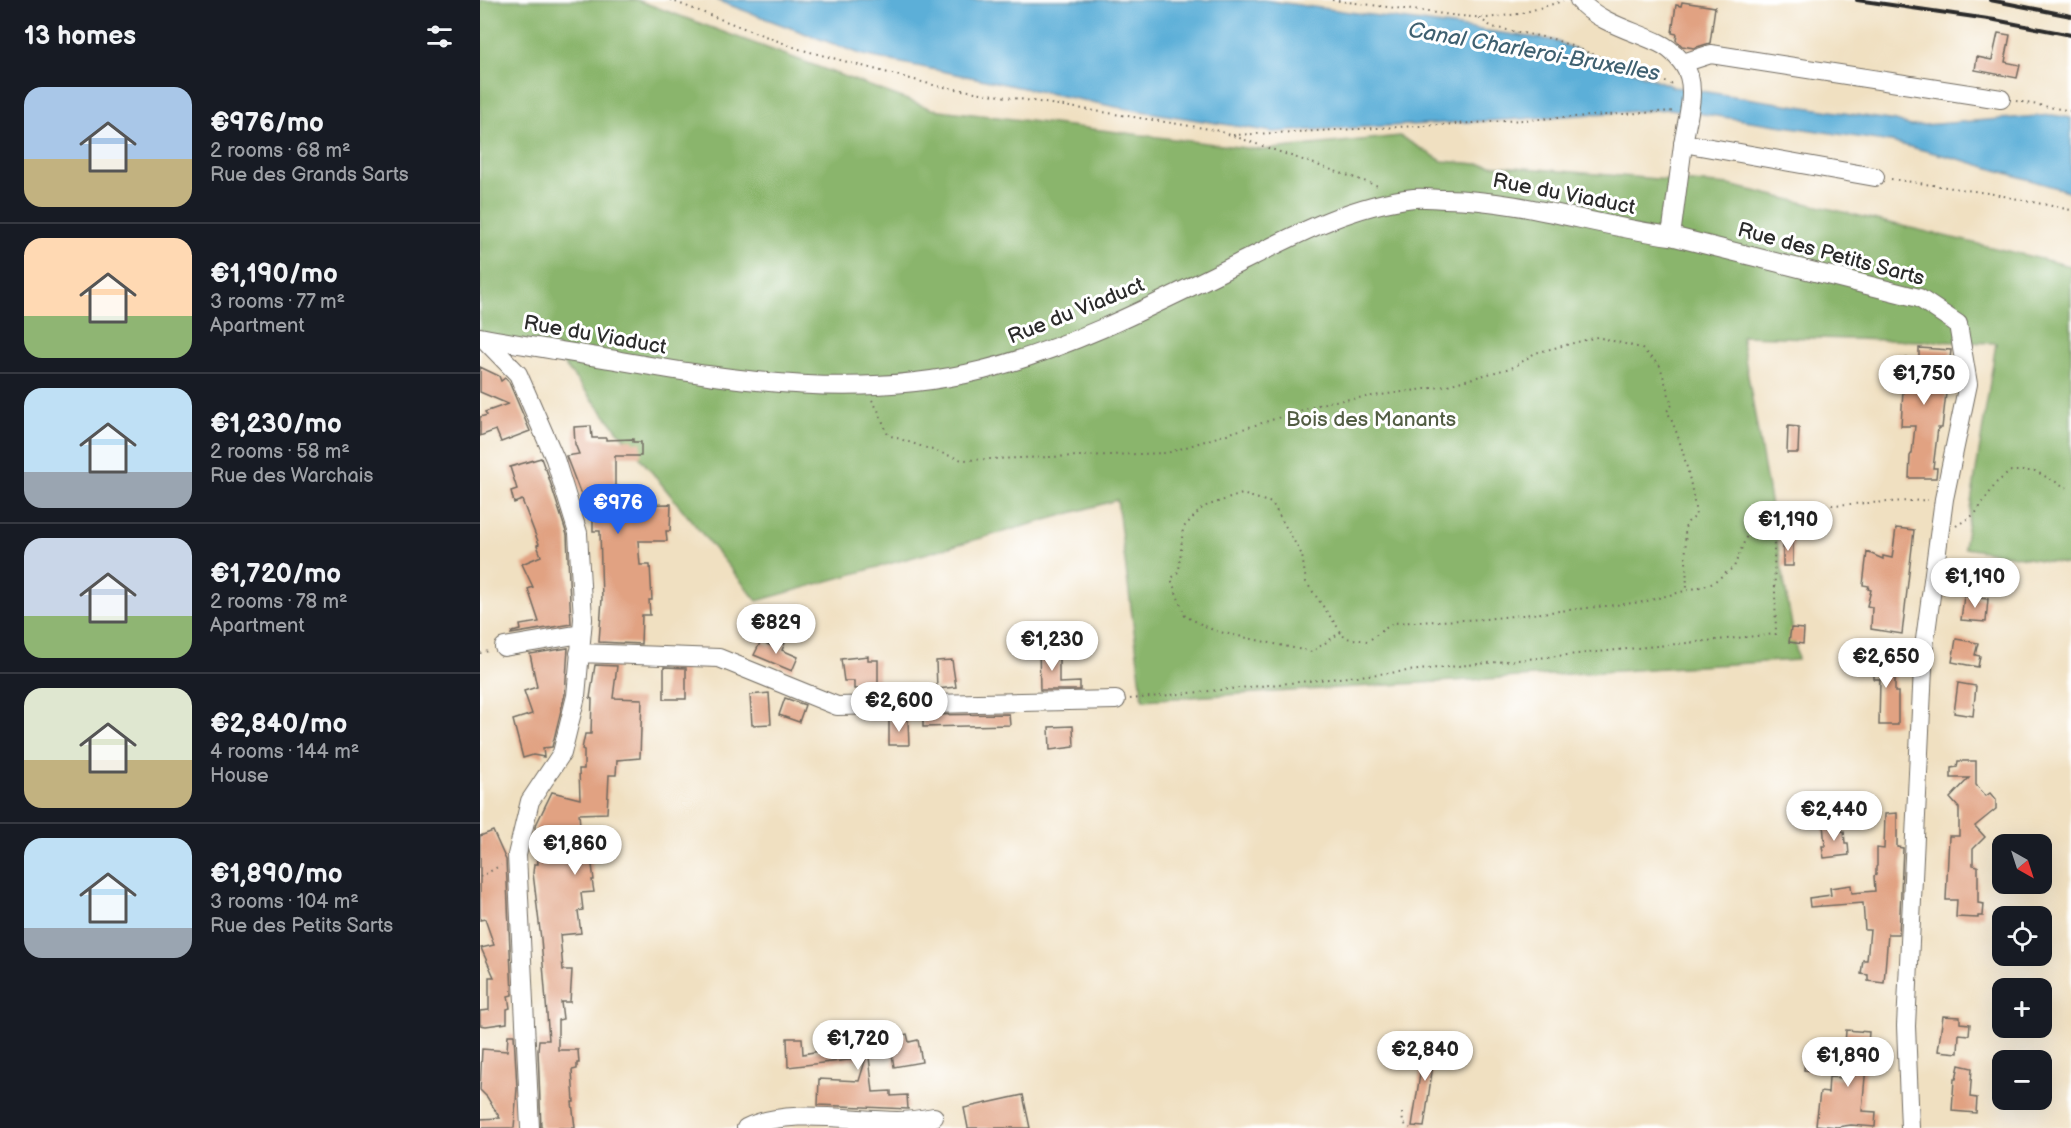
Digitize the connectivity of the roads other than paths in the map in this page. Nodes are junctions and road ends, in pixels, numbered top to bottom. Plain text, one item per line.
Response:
1 (1580, 0) edge
2 (1683, 63) junction
3 (2001, 99) road end
4 (1683, 143) junction
5 (1875, 177) road end
6 (1671, 236) junction
7 (481, 338) edge
8 (536, 348) junction
9 (518, 374) junction
10 (581, 634) junction
11 (504, 647) dead end
12 (579, 653) junction
13 (1116, 700) road end
14 (934, 1117) dead end
15 (530, 1128) edge
16 (746, 1128) edge
17 (1910, 1128) edge

1 - 2 street
2 - 3 street
2 - 4 street
4 - 5 street
4 - 6 street
6 - 8 street, Rue du Viaduct
6 - 17 street, Rue des Petits Sarts
7 - 8 street, Rue du Viaduct
7 - 9 street
8 - 9 street
9 - 10 street
10 - 11 street
10 - 12 street
12 - 13 street
12 - 15 street
14 - 16 street

